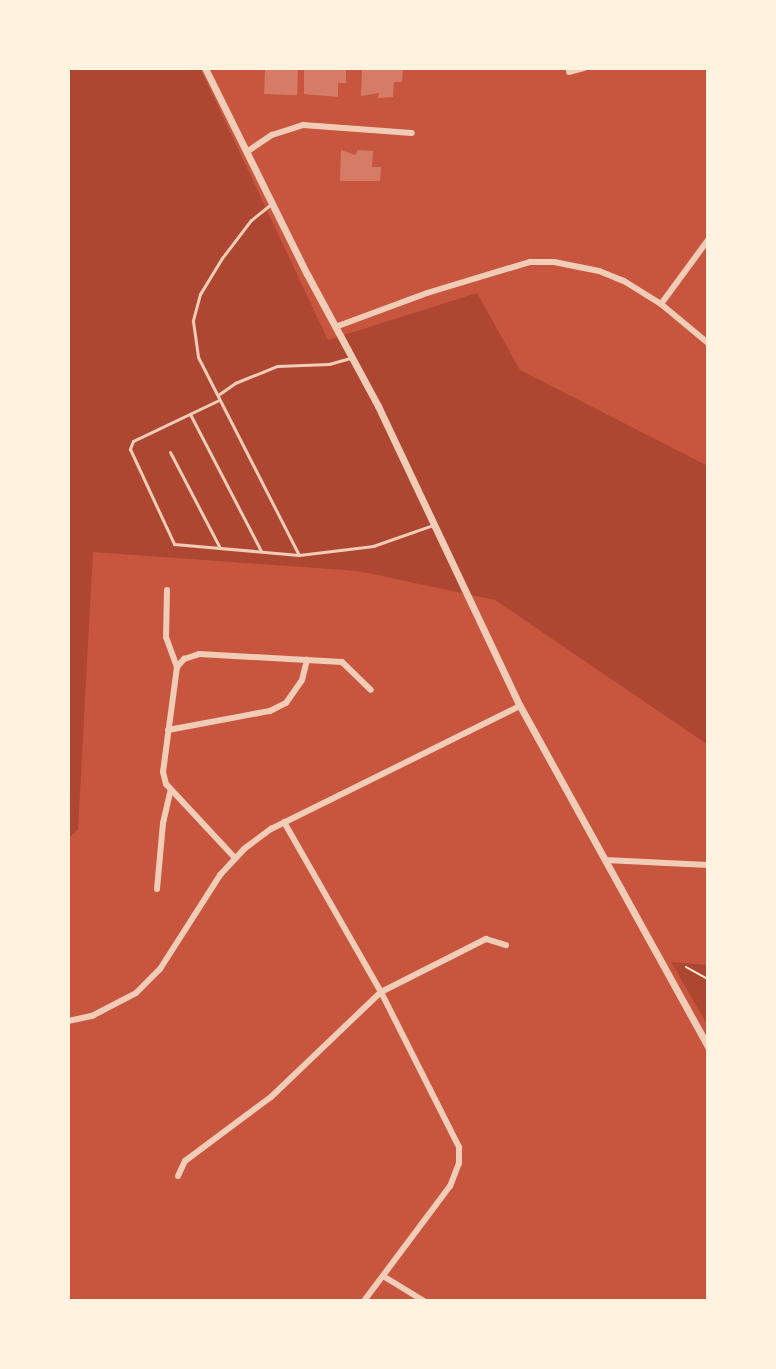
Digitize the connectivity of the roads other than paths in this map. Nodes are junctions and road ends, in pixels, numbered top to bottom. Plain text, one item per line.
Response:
1 (205, 68) edge
2 (584, 68) edge
3 (569, 72) dead end
4 (412, 133) dead end
5 (248, 151) junction
6 (271, 204) junction
7 (708, 240) edge
8 (661, 304) junction
9 (338, 326) junction
10 (708, 343) edge
11 (354, 357) junction
12 (218, 398) junction
13 (190, 414) junction
14 (170, 452) dead end
15 (435, 524) junction
16 (220, 548) junction
17 (261, 551) junction
18 (299, 555) junction
19 (167, 590) dead end
20 (307, 660) junction
21 (177, 667) junction
22 (371, 690) dead end
23 (520, 706) junction
24 (168, 730) junction
25 (170, 792) junction
26 (284, 822) junction
27 (235, 858) junction
28 (605, 860) junction
29 (708, 865) edge
30 (157, 889) dead end
31 (506, 945) dead end
32 (381, 992) junction
33 (68, 1021) edge
34 (708, 1047) edge
35 (178, 1176) dead end
36 (383, 1276) junction
37 (364, 1301) edge
38 (424, 1301) edge

1 - 5 street
2 - 3 street
4 - 5 street
5 - 6 street
6 - 9 street
6 - 12 lane
7 - 8 street
8 - 9 street
8 - 10 street
9 - 11 street
11 - 12 lane
11 - 15 street
12 - 13 lane
12 - 18 lane
13 - 16 lane
13 - 17 lane
14 - 16 lane
15 - 18 lane
15 - 23 street
16 - 17 lane
17 - 18 lane
19 - 21 street
20 - 21 street
20 - 22 street
20 - 24 street
21 - 24 street
23 - 26 street
23 - 28 street
24 - 25 street
25 - 27 street
25 - 30 street
26 - 27 street
26 - 32 street
27 - 33 street
28 - 29 street
28 - 34 street
31 - 32 street
32 - 35 street
32 - 36 street
36 - 37 street
36 - 38 street

